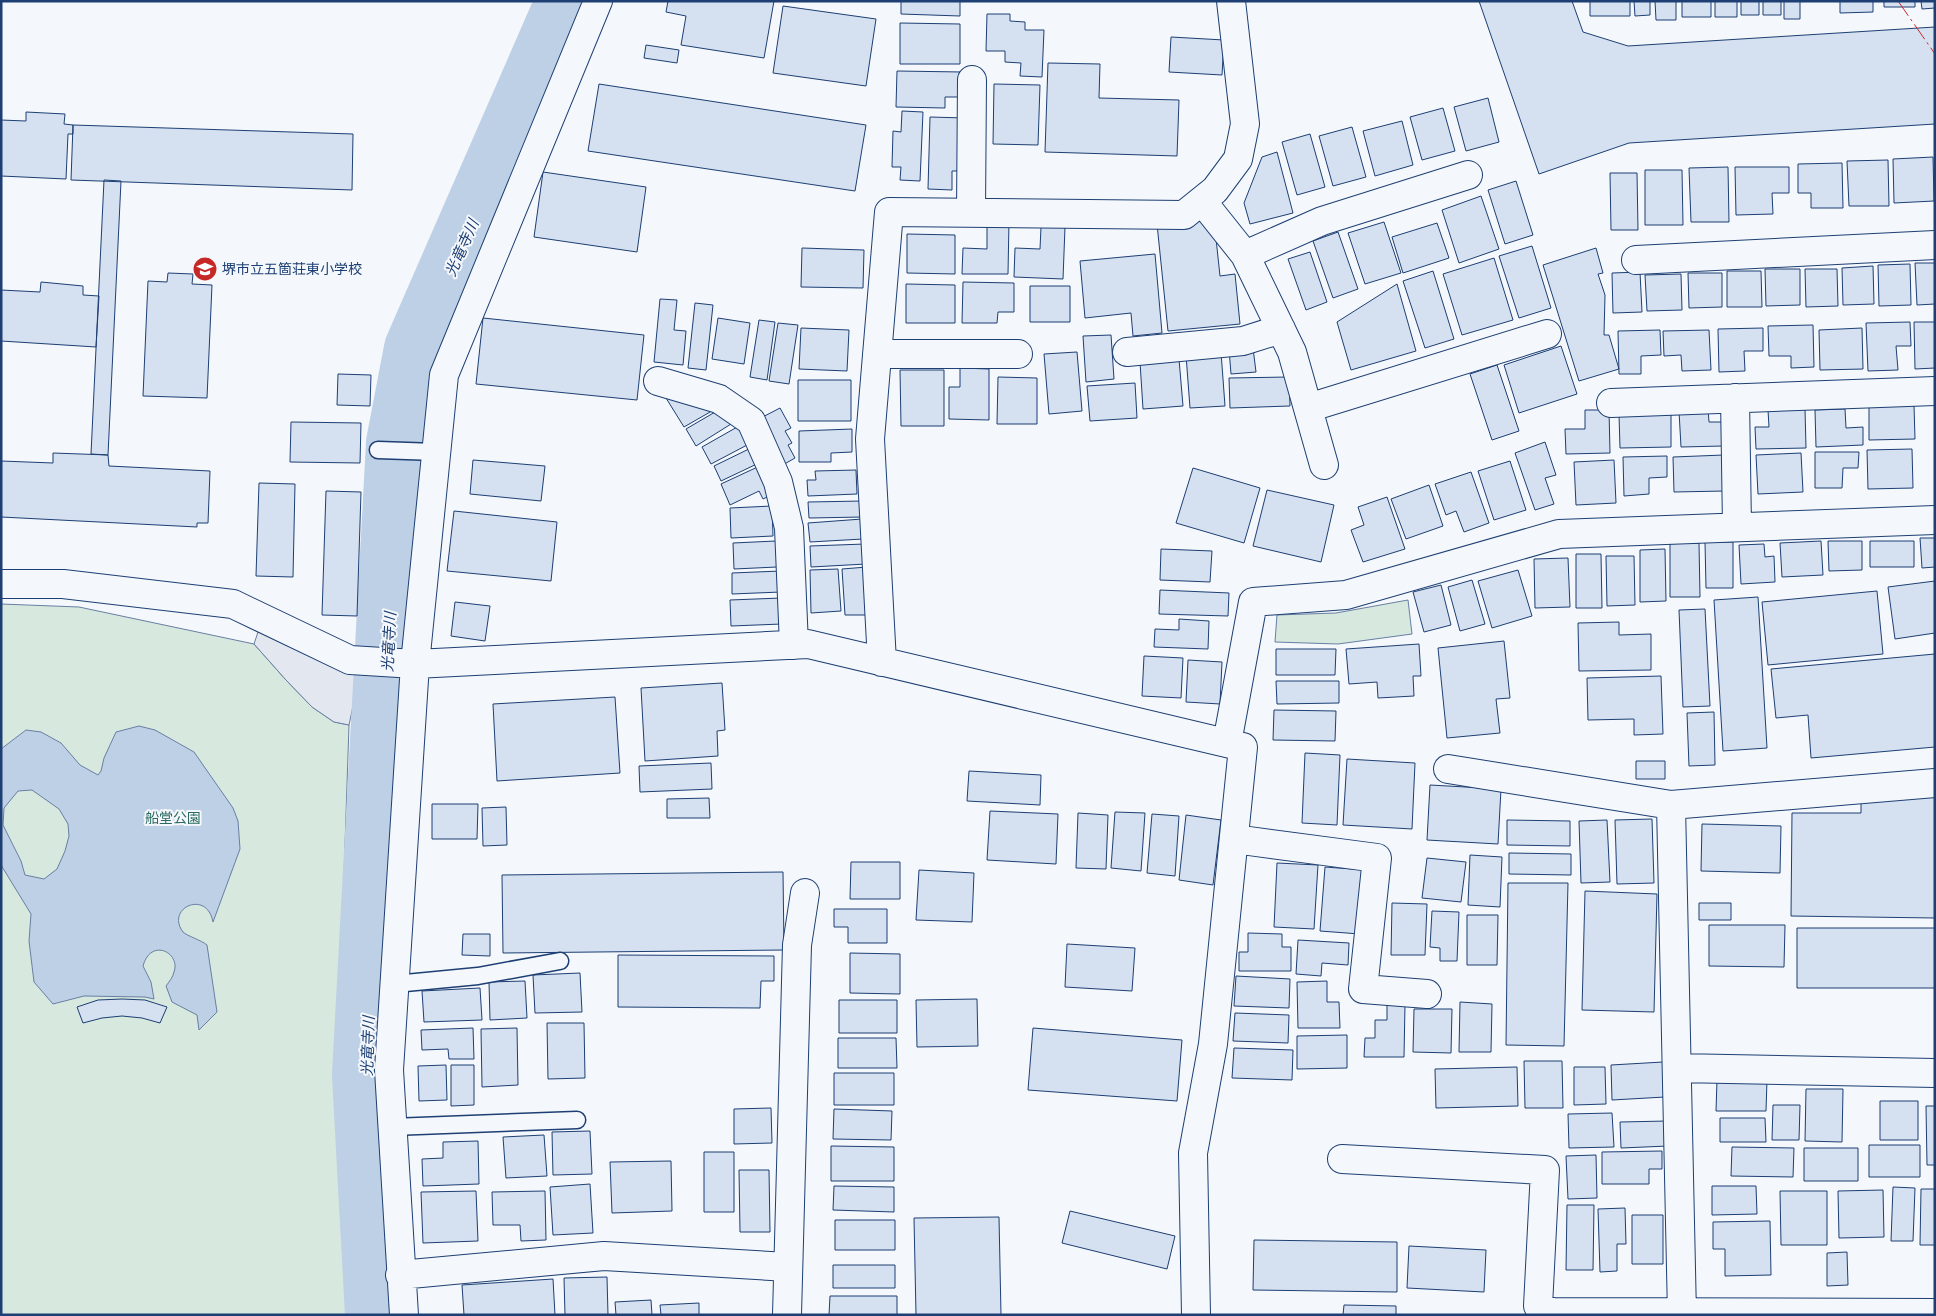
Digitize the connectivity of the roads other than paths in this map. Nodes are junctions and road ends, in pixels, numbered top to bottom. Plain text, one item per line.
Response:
1 (598, 1) edge
2 (1231, 1) edge
3 (972, 80) dead end
4 (1468, 175) dead end
5 (1202, 201) junction
6 (971, 213) junction
7 (1935, 245) edge
8 (1245, 255) junction
9 (1636, 260) dead end
10 (1281, 329) junction
11 (1547, 334) dead end
12 (1128, 352) dead end
13 (877, 354) junction
14 (1018, 354) dead end
15 (658, 381) dead end
16 (1935, 391) edge
17 (1735, 398) junction
18 (1611, 403) dead end
19 (1308, 408) junction
20 (378, 450) dead end
21 (436, 452) junction
22 (1324, 465) dead end
23 (1935, 520) edge
24 (1737, 527) junction
25 (1, 584) edge
26 (794, 645) junction
27 (882, 662) junction
28 (412, 664) junction
29 (1227, 743) junction
30 (1448, 769) dead end
31 (1935, 783) edge
32 (1671, 805) junction
33 (1234, 839) junction
34 (805, 893) dead end
35 (560, 961) dead end
36 (395, 984) junction
37 (1427, 994) dead end
38 (1677, 1068) junction
39 (1935, 1073) edge
40 (577, 1120) dead end
41 (392, 1127) junction
42 (1342, 1159) dead end
43 (788, 1267) junction
44 (400, 1275) junction
45 (1682, 1313) edge
46 (1935, 1313) edge
47 (404, 1315) edge
48 (787, 1315) edge
49 (1196, 1315) edge

1 - 21 street
2 - 5 street
3 - 6 street
4 - 8 street
5 - 6 street
5 - 8 street
6 - 13 street
7 - 9 street
8 - 10 street
10 - 12 street
10 - 19 street
11 - 19 street
13 - 14 street
13 - 27 street
15 - 26 street
16 - 17 street
17 - 18 street
17 - 24 street
19 - 22 street
20 - 21 lane
21 - 28 street
23 - 24 street
24 - 29 street
25 - 28 street
26 - 27 street
26 - 28 street
27 - 29 street
28 - 36 street
29 - 33 street
30 - 32 street
31 - 32 street
32 - 38 street
33 - 37 street
33 - 49 street
34 - 43 street
35 - 36 lane
36 - 41 street
38 - 39 street
38 - 45 street
40 - 41 lane
41 - 44 street
42 - 45 street
43 - 44 street
43 - 48 street
44 - 47 street
45 - 46 street

